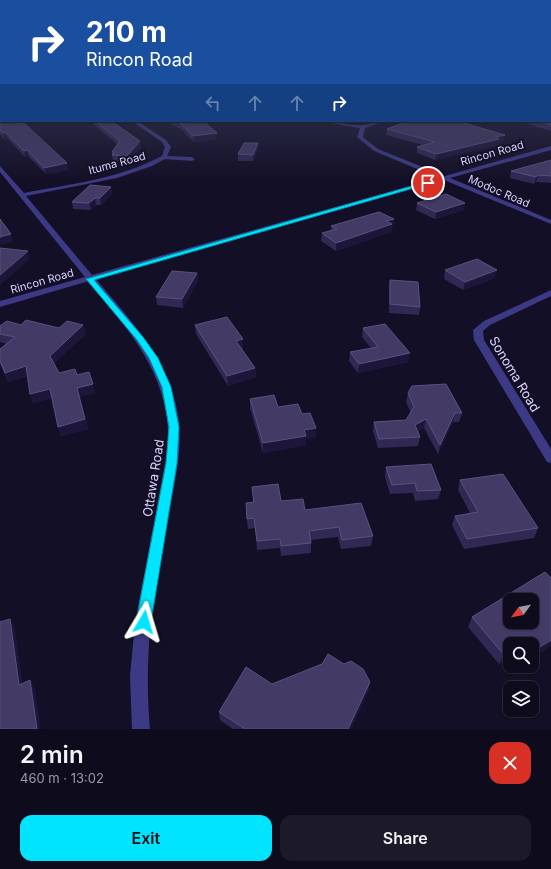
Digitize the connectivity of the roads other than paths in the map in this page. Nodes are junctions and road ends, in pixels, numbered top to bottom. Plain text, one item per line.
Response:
1 (136, 122) edge
2 (328, 122) edge
3 (379, 122) edge
4 (364, 127) junction
5 (551, 148) edge
6 (164, 157) junction
7 (192, 159) dead end
8 (0, 168) edge
9 (443, 179) junction
10 (22, 195) junction
11 (551, 222) edge
12 (90, 279) junction
13 (551, 293) edge
14 (0, 304) edge
15 (551, 458) edge
16 (141, 729) edge

1 - 6 street, Ituma Road
2 - 4 street
3 - 4 street
4 - 9 street, Modoc Road
5 - 9 street, Rincon Road
6 - 7 street
6 - 10 street, Ituma Road
8 - 10 street, Ottawa Road
9 - 11 street, Modoc Road
9 - 12 street, Rincon Road
10 - 12 street, Ottawa Road
12 - 14 street, Rincon Road
12 - 16 street, Ottawa Road
13 - 15 street, Sonoma Road

